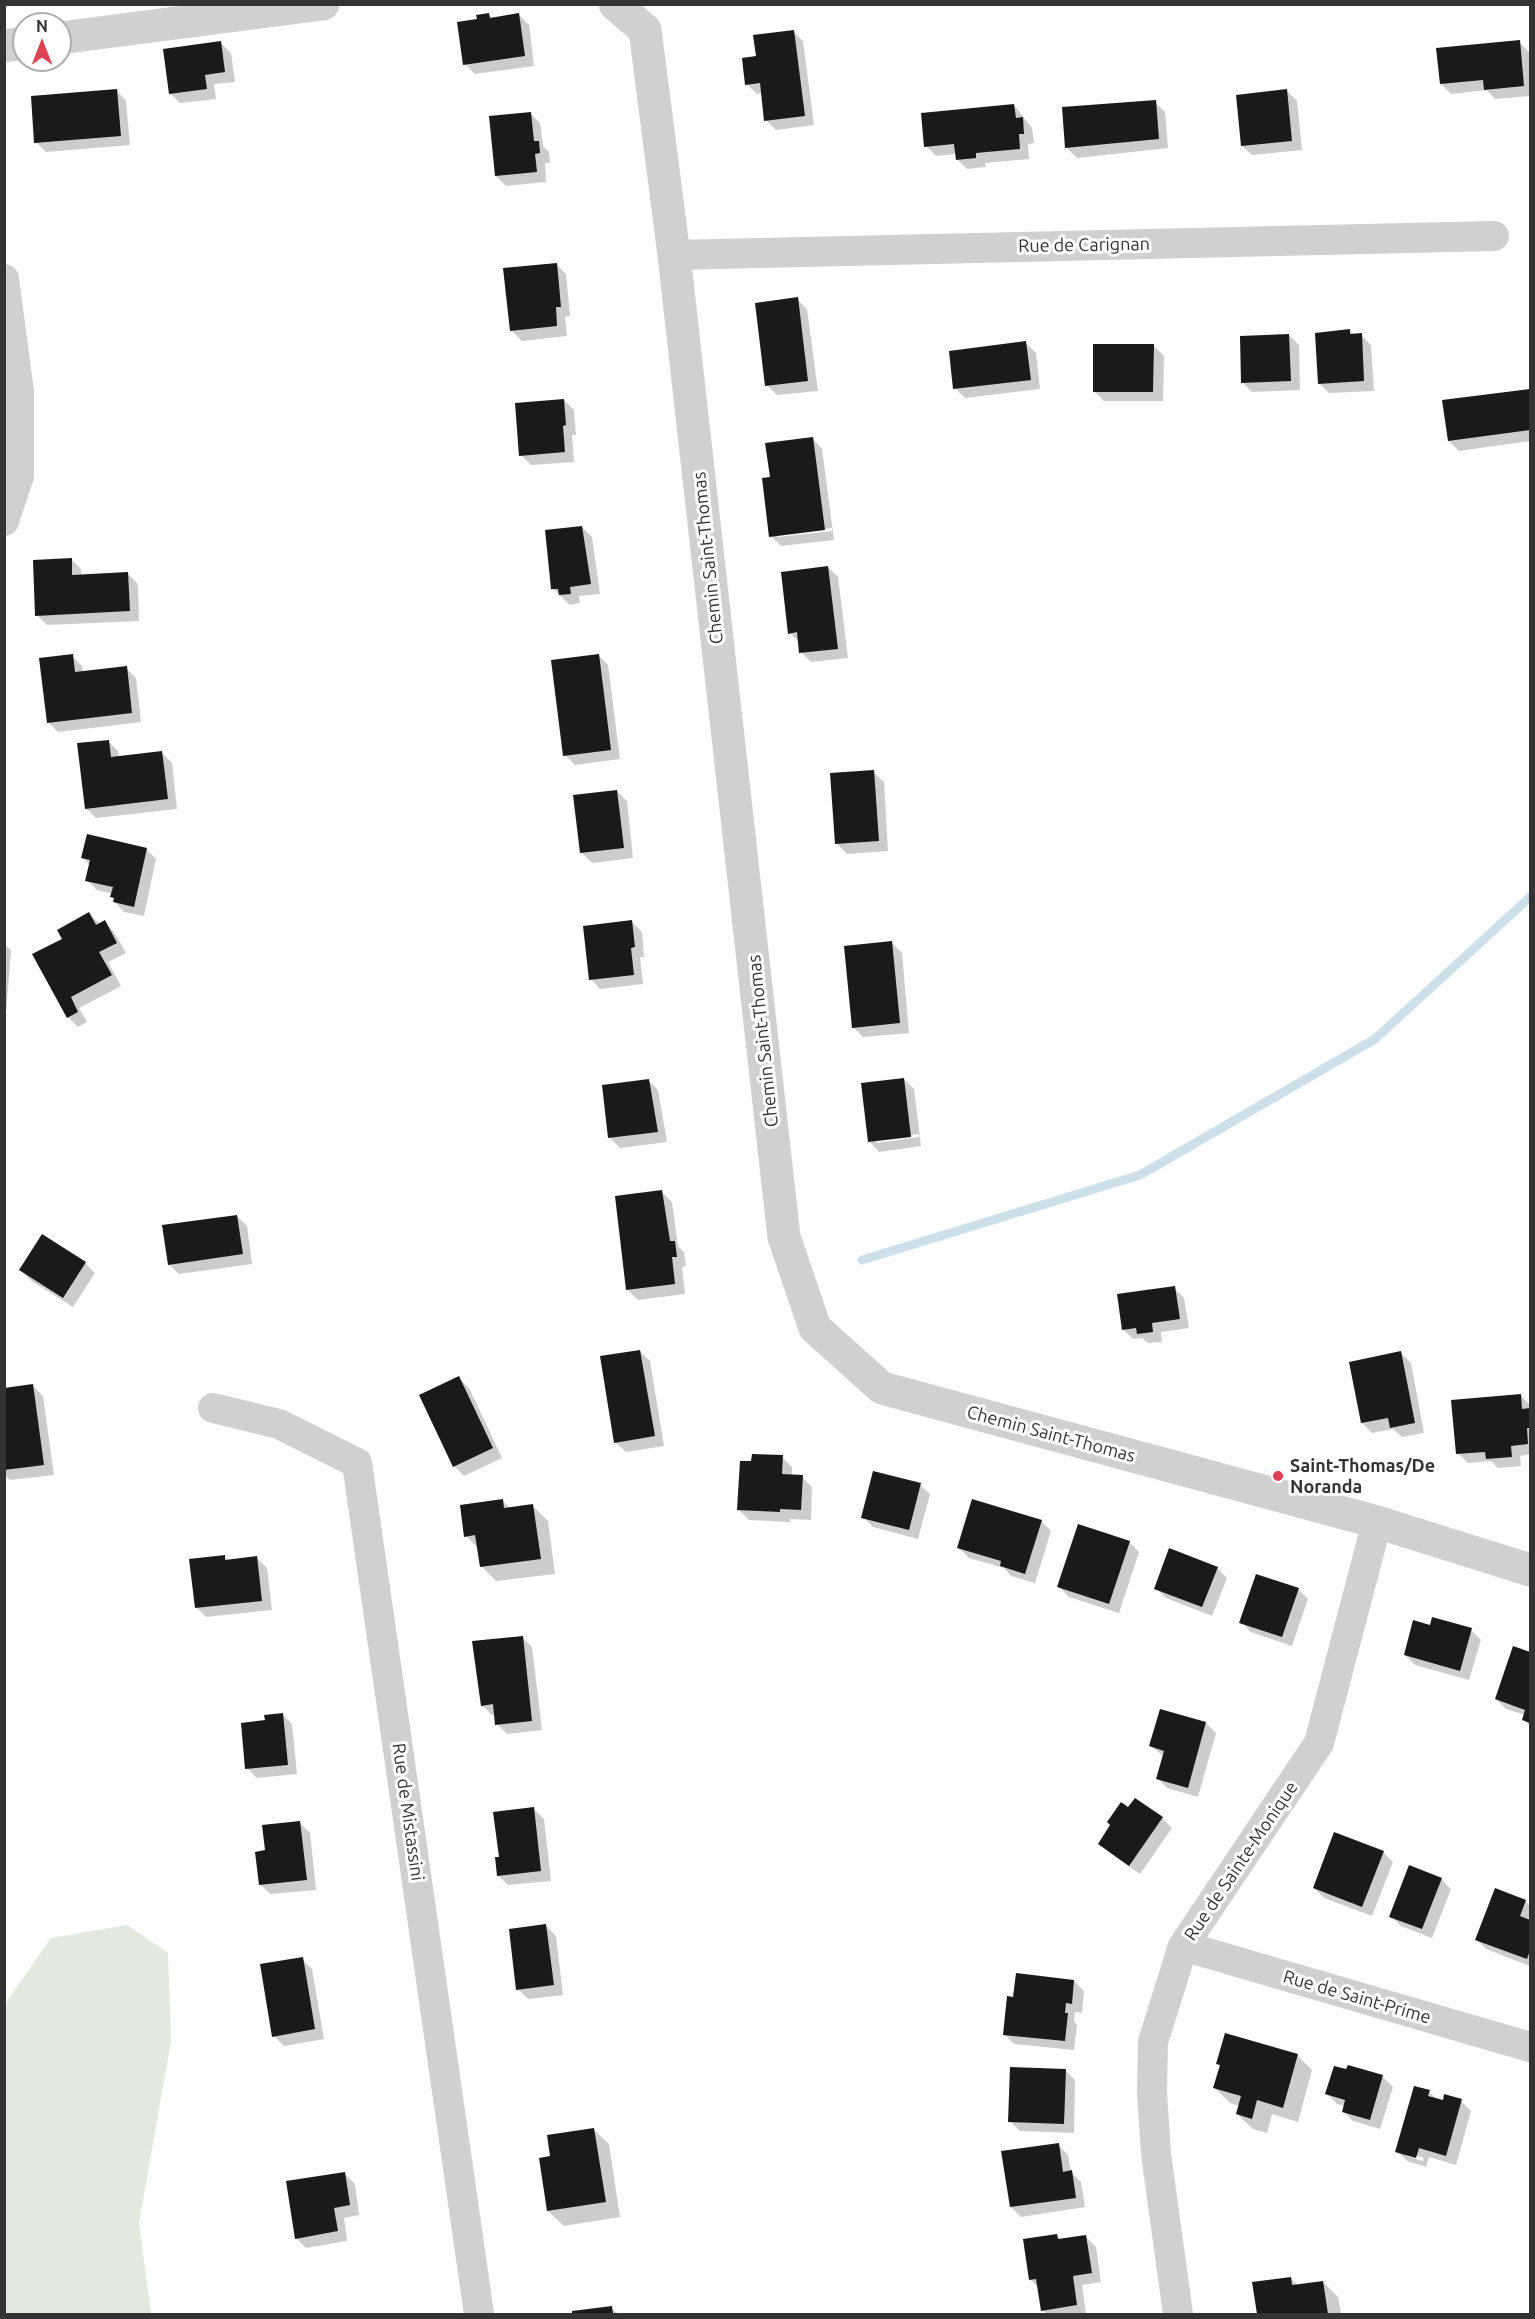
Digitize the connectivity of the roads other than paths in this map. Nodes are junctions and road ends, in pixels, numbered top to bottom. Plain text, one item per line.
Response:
1 (323, 4) edge
2 (615, 4) edge
3 (177, 14) edge
4 (72, 36) edge
5 (1494, 236) dead end
6 (674, 255) junction
7 (4, 279) edge
8 (4, 521) edge
9 (213, 1408) dead end
10 (1377, 1522) junction
11 (1530, 1570) edge
12 (1183, 1946) junction
13 (1530, 2047) edge
14 (479, 2314) edge
15 (1178, 2314) edge

1 - 3 street
2 - 6 street, Chemin Saint-Thomas
3 - 4 street
5 - 6 street, Rue de Carignan
6 - 10 street, Chemin Saint-Thomas
7 - 8 street
9 - 14 street, Rue de Mistassini
10 - 11 street, Chemin Saint-Thomas
10 - 12 street, Rue de Sainte-Monique
12 - 13 street, Rue de Saint-Prime
12 - 15 street, Rue de Sainte-Monique

